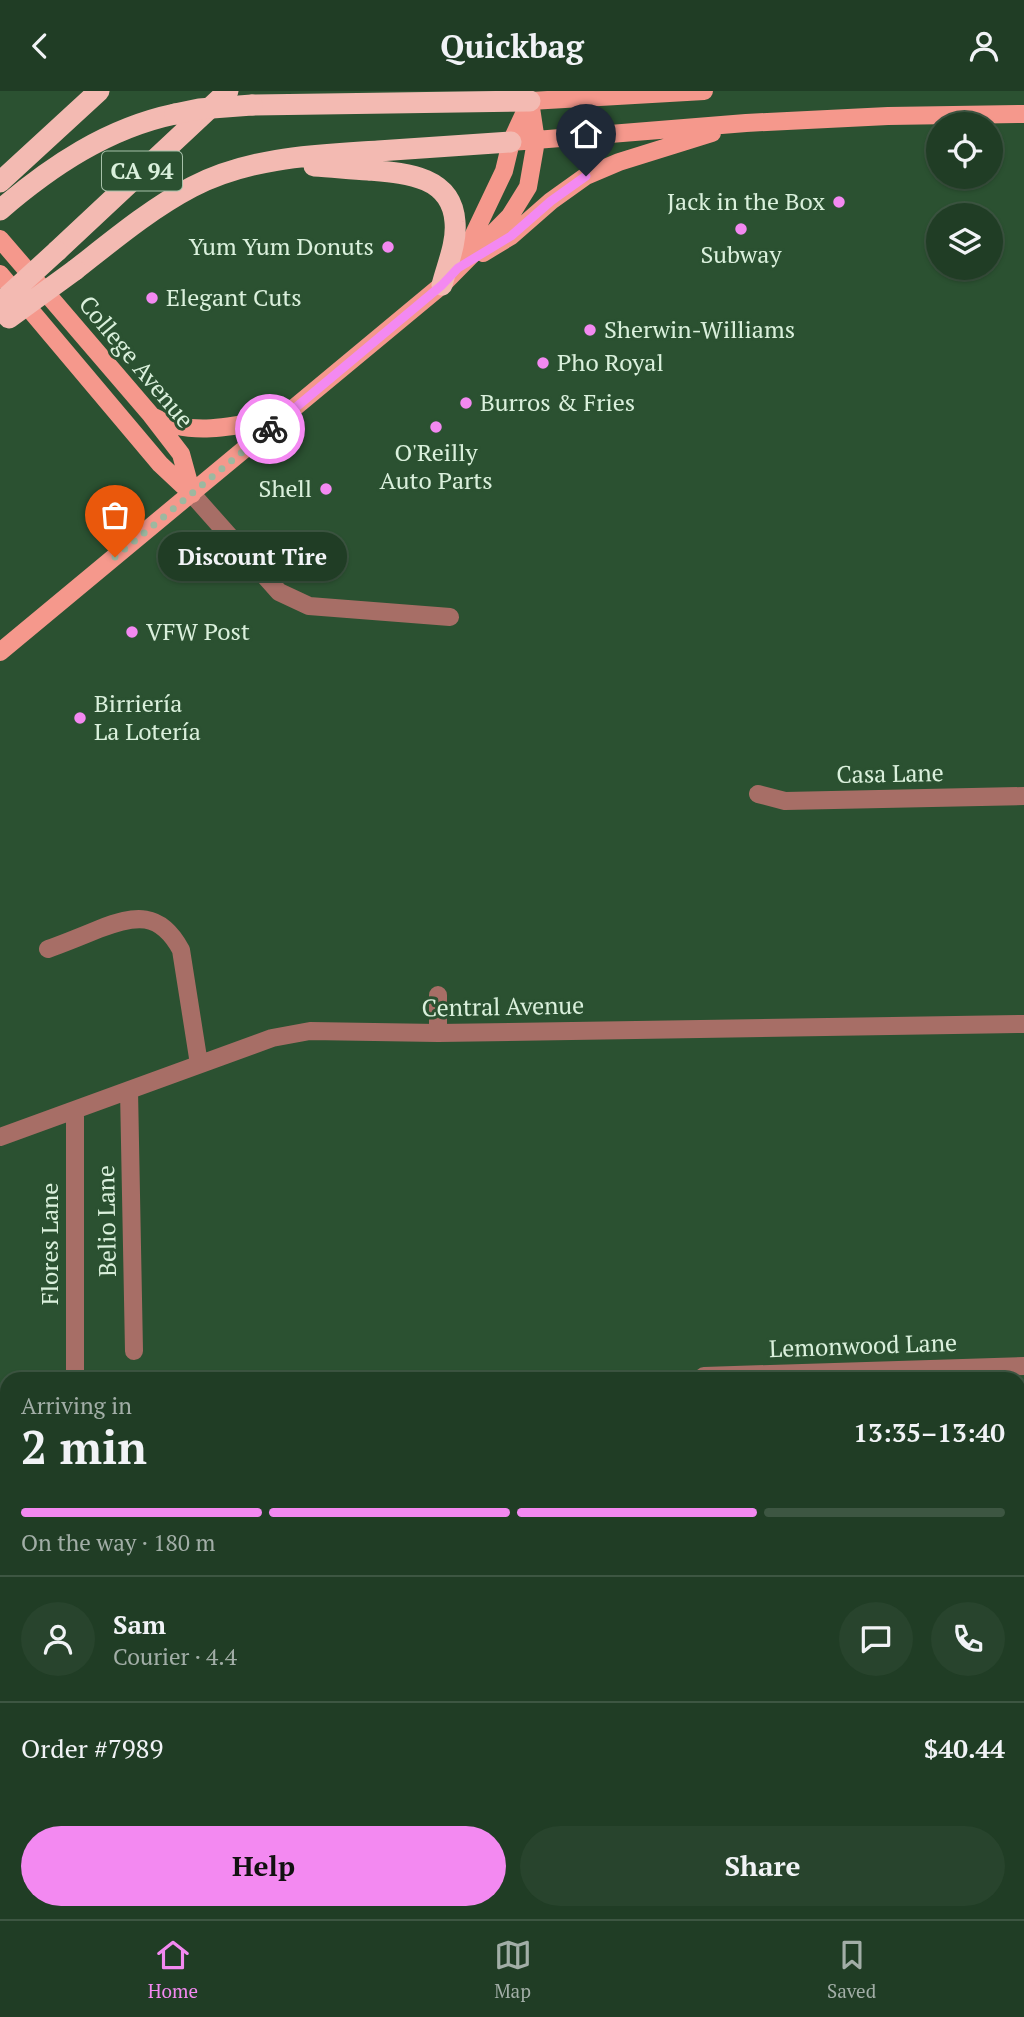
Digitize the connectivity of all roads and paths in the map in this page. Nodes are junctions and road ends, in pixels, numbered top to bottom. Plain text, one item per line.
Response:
1 (99, 91) edge
2 (228, 91) edge
3 (704, 91) edge
4 (530, 96) edge
5 (1024, 114) edge
6 (746, 123) junction
7 (536, 141) junction
8 (511, 142) junction
9 (262, 162) junction
10 (4, 193) edge
11 (0, 239) edge
12 (458, 268) junction
13 (0, 274) edge
14 (442, 285) junction
15 (3, 315) edge
16 (150, 415) junction
17 (284, 417) junction
18 (192, 494) junction
19 (450, 617) dead end
20 (0, 652) edge
21 (758, 794) dead end
22 (1024, 796) edge
23 (48, 949) dead end
24 (438, 995) dead end
25 (1024, 1024) edge
26 (438, 1033) junction
27 (199, 1064) junction
28 (129, 1090) junction
29 (75, 1110) junction
30 (0, 1137) edge
31 (134, 1351) dead end
32 (1024, 1366) edge
33 (75, 1372) edge
34 (832, 1372) edge

1 - 10 highway
2 - 15 highway, CA 94, bridge
3 - 4 main road
4 - 7 main road
4 - 8 main road
4 - 10 highway, bridge
5 - 6 main road
6 - 7 main road
6 - 12 main road
7 - 8 main road
7 - 12 main road
8 - 9 highway
8 - 12 main road
9 - 14 highway
9 - 15 highway, bridge
11 - 16 main road, College Avenue
12 - 14 main road
13 - 18 main road, College Avenue
14 - 17 main road
16 - 17 main road
16 - 18 main road, College Avenue
17 - 18 main road
18 - 19 street
18 - 20 main road
21 - 22 street, Casa Lane
23 - 27 street
24 - 26 street
25 - 26 street, Central Avenue
26 - 27 street, Central Avenue
27 - 28 street, Central Avenue
28 - 29 street, Central Avenue
28 - 31 street, Belio Lane
29 - 30 street, Central Avenue
29 - 33 street, Flores Lane
32 - 34 street, Lemonwood Lane

